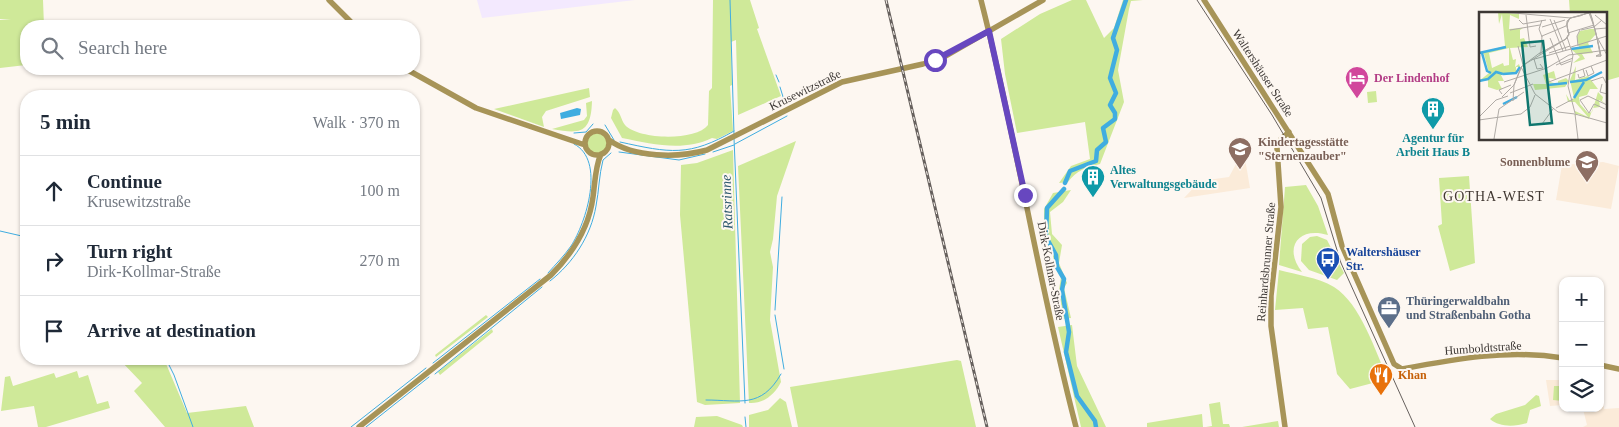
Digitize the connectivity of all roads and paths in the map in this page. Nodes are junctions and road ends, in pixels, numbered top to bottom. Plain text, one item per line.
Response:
1 (329, 0) edge
2 (981, 0) edge
3 (1043, 0) edge
4 (1204, 0) edge
5 (349, 20) edge
6 (989, 31) junction
7 (415, 75) edge
8 (1289, 132) junction
9 (566, 137) junction
10 (587, 137) junction
11 (609, 140) junction
12 (585, 145) junction
13 (627, 148) junction
14 (607, 150) junction
15 (592, 154) junction
16 (601, 154) junction
17 (595, 177) junction
18 (1559, 358) edge
19 (1604, 366) edge
20 (1405, 369) joint
21 (1619, 369) edge
22 (358, 427) edge
23 (1076, 427) edge
24 (1285, 427) edge

1 - 5 main road
2 - 6 main road, Dirk-Kollmar-Straße
3 - 6 main road, Krusewitzstraße
4 - 8 main road, Waltershäuser Straße
6 - 13 main road, Krusewitzstraße
6 - 23 main road, Dirk-Kollmar-Straße
7 - 9 main road
8 - 20 main road, Waltershäuser Straße
8 - 24 main road, Reinhardsbrunner Straße
9 - 10 main road
9 - 12 main road
10 - 11 main road
10 - 12 main road
11 - 13 main road
11 - 14 main road
12 - 15 main road
13 - 14 main road
14 - 16 main road
15 - 16 main road
15 - 17 main road
16 - 17 main road
17 - 22 main road
18 - 20 main road, Humboldtstraße
19 - 21 main road

